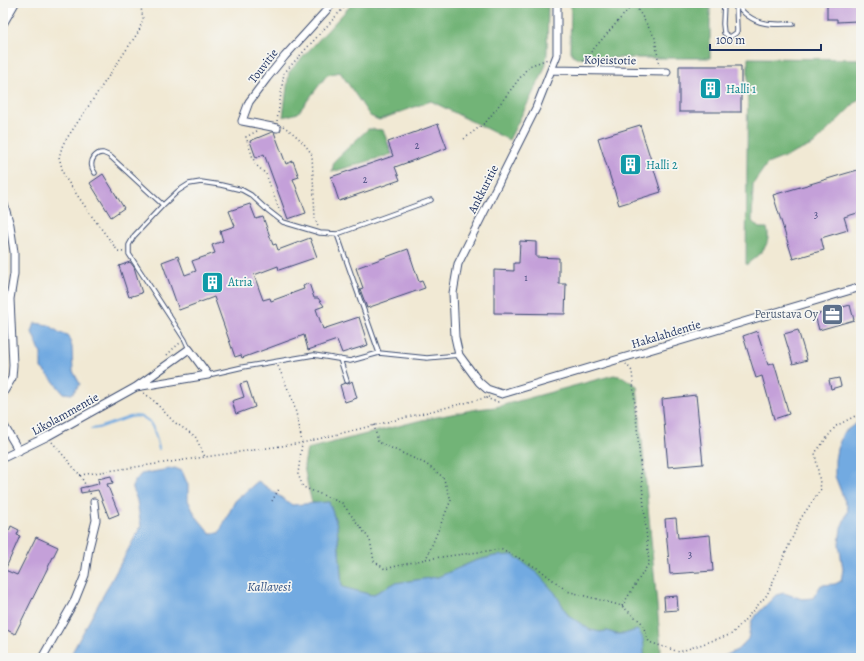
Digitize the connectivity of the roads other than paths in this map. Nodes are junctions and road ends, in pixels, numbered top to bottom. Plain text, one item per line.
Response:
1 (14, 3) edge
2 (333, 3) edge
3 (557, 3) edge
4 (724, 3) edge
5 (736, 3) edge
6 (3, 22) edge
7 (793, 24) dead end
8 (552, 70) junction
9 (664, 72) road end
10 (280, 127) road end
11 (95, 173) dead end
12 (431, 200) dead end
13 (3, 201) edge
14 (163, 205) junction
15 (337, 234) junction
16 (861, 287) edge
17 (189, 349) junction
18 (379, 353) junction
19 (459, 355) junction
20 (340, 359) junction
21 (208, 375) junction
22 (347, 381) dead end
23 (136, 387) junction
24 (3, 393) edge
25 (502, 394) joint
26 (3, 424) edge
27 (19, 451) junction
28 (3, 458) edge
29 (94, 502) road end
30 (42, 658) edge

1 - 6 street
2 - 10 street, Touvitie
3 - 8 street, Ankkuritie
4 - 5 lane
5 - 7 lane
8 - 9 street, Kojeistotie
8 - 19 street, Ankkuritie
11 - 14 lane
12 - 15 lane
13 - 24 street
14 - 15 lane
14 - 17 lane
15 - 18 lane
16 - 25 street, Hakalahdentie
17 - 21 street
17 - 23 street, Likolammentie
18 - 19 lane
18 - 20 lane
19 - 25 street, Ankkuritie
20 - 21 lane
20 - 22 lane
21 - 23 street, Likolammentie
23 - 27 street, Likolammentie
26 - 27 street
27 - 28 street, Likolammentie
29 - 30 street

